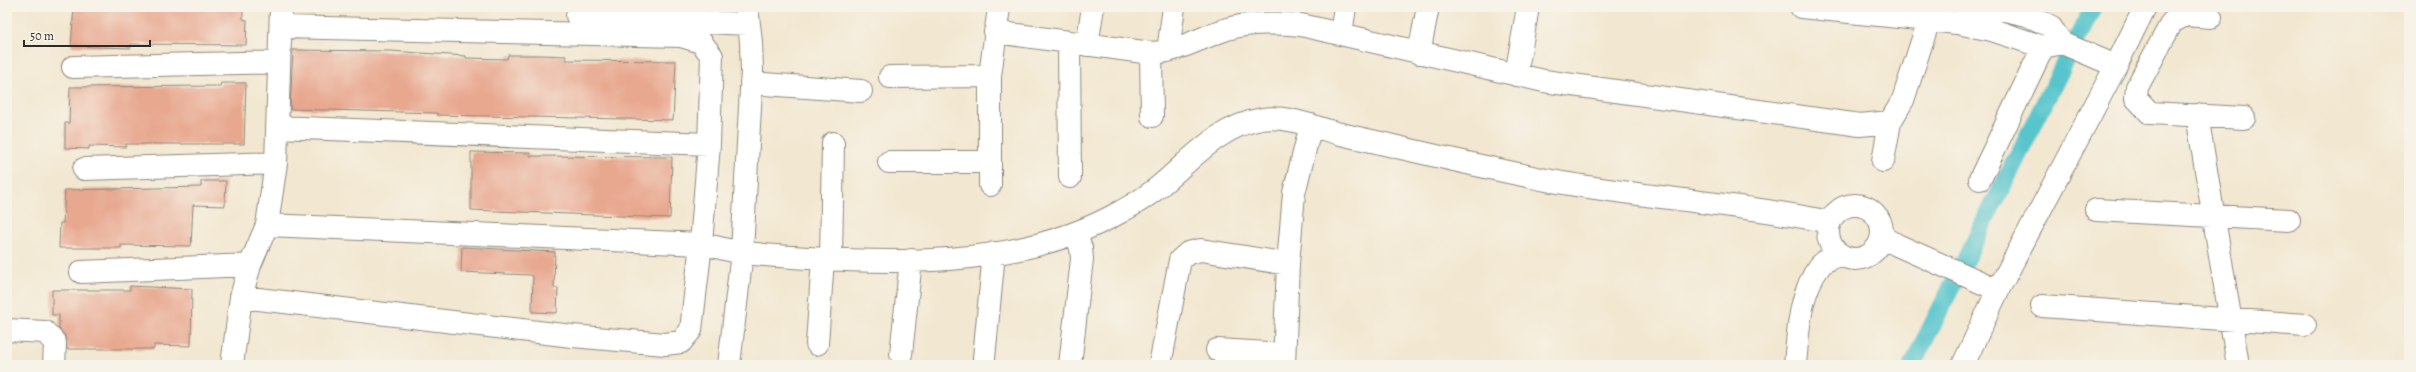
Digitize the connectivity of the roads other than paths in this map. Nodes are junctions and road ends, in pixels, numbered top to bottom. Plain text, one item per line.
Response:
1 (999, 7) edge
2 (1093, 7) edge
3 (1174, 7) edge
4 (1345, 7) edge
5 (1428, 7) edge
6 (1528, 7) edge
7 (1801, 7) edge
8 (2145, 7) edge
9 (1877, 12) edge
10 (577, 16) dead end
11 (748, 16) edge
12 (1255, 16) edge
13 (281, 17) edge
14 (2211, 17) dead end
15 (1929, 20) junction
16 (995, 32) junction
17 (1340, 34) junction
18 (1078, 44) junction
19 (2065, 47) junction
20 (1159, 52) junction
21 (1419, 53) junction
22 (279, 62) junction
23 (2116, 66) junction
24 (73, 67) dead end
25 (1516, 75) junction
26 (990, 76) junction
27 (890, 77) dead end
28 (751, 83) junction
29 (861, 91) dead end
30 (2197, 115) junction
31 (1152, 116) dead end
32 (2244, 118) dead end
33 (1890, 122) junction
34 (1311, 125) junction
35 (277, 127) junction
36 (833, 143) dead end
37 (709, 144) junction
38 (1884, 161) dead end
39 (889, 162) dead end
40 (990, 162) junction
41 (276, 163) junction
42 (84, 169) dead end
43 (1070, 177) dead end
44 (1980, 179) dead end
45 (990, 185) dead end
46 (2096, 210) dead end
47 (2213, 217) junction
48 (2289, 220) dead end
49 (1829, 222) junction
50 (267, 225) junction
51 (1076, 235) junction
52 (1882, 236) junction
53 (709, 246) junction
54 (742, 252) junction
55 (994, 253) junction
56 (1838, 255) junction
57 (827, 259) junction
58 (911, 260) junction
59 (1288, 264) junction
60 (250, 265) junction
61 (81, 272) dead end
62 (1990, 286) junction
63 (241, 297) junction
64 (2042, 306) dead end
65 (2230, 319) junction
66 (2305, 325) dead end
67 (7, 330) edge
68 (816, 344) dead end
69 (1217, 350) dead end
70 (901, 354) dead end
71 (984, 358) dead end
72 (1284, 360) edge
73 (54, 365) edge
74 (232, 365) edge
75 (729, 365) edge
76 (1070, 365) edge
77 (1160, 365) edge
78 (1795, 365) edge
79 (1963, 365) edge
80 (2238, 365) edge

1 - 16 street
2 - 18 street
3 - 20 street
4 - 17 street
5 - 21 street
6 - 25 street
7 - 9 street
8 - 23 street
9 - 15 street
10 - 11 street
11 - 28 street
12 - 17 street
12 - 20 street
13 - 22 street
13 - 37 street
14 - 30 street
15 - 19 street
15 - 33 street
16 - 18 street
16 - 26 street
17 - 21 street
18 - 20 street
18 - 43 street
19 - 23 street
19 - 44 street
20 - 31 street
21 - 25 street
22 - 24 street
22 - 35 street
23 - 62 street
25 - 33 street
26 - 27 street
26 - 40 street
28 - 29 street
28 - 54 street
30 - 32 street
30 - 47 street
33 - 38 street
34 - 49 street
34 - 51 street
34 - 59 street
35 - 37 street
35 - 41 street
36 - 57 street
37 - 53 street
39 - 40 street
40 - 45 street
41 - 42 street
41 - 50 street
46 - 47 street
47 - 48 street
47 - 65 street
49 - 52 street
49 - 56 street
50 - 53 street
50 - 60 street
51 - 55 street
51 - 76 street
52 - 56 street
52 - 62 street
53 - 54 street
53 - 63 street
54 - 57 street
54 - 75 street
55 - 58 street
55 - 71 street
56 - 78 street
57 - 58 street
57 - 68 street
58 - 70 street
59 - 72 street
59 - 77 street
60 - 61 street
60 - 63 street
62 - 79 street
63 - 74 street
64 - 65 street
65 - 66 street
65 - 80 street
67 - 73 street
69 - 72 street

